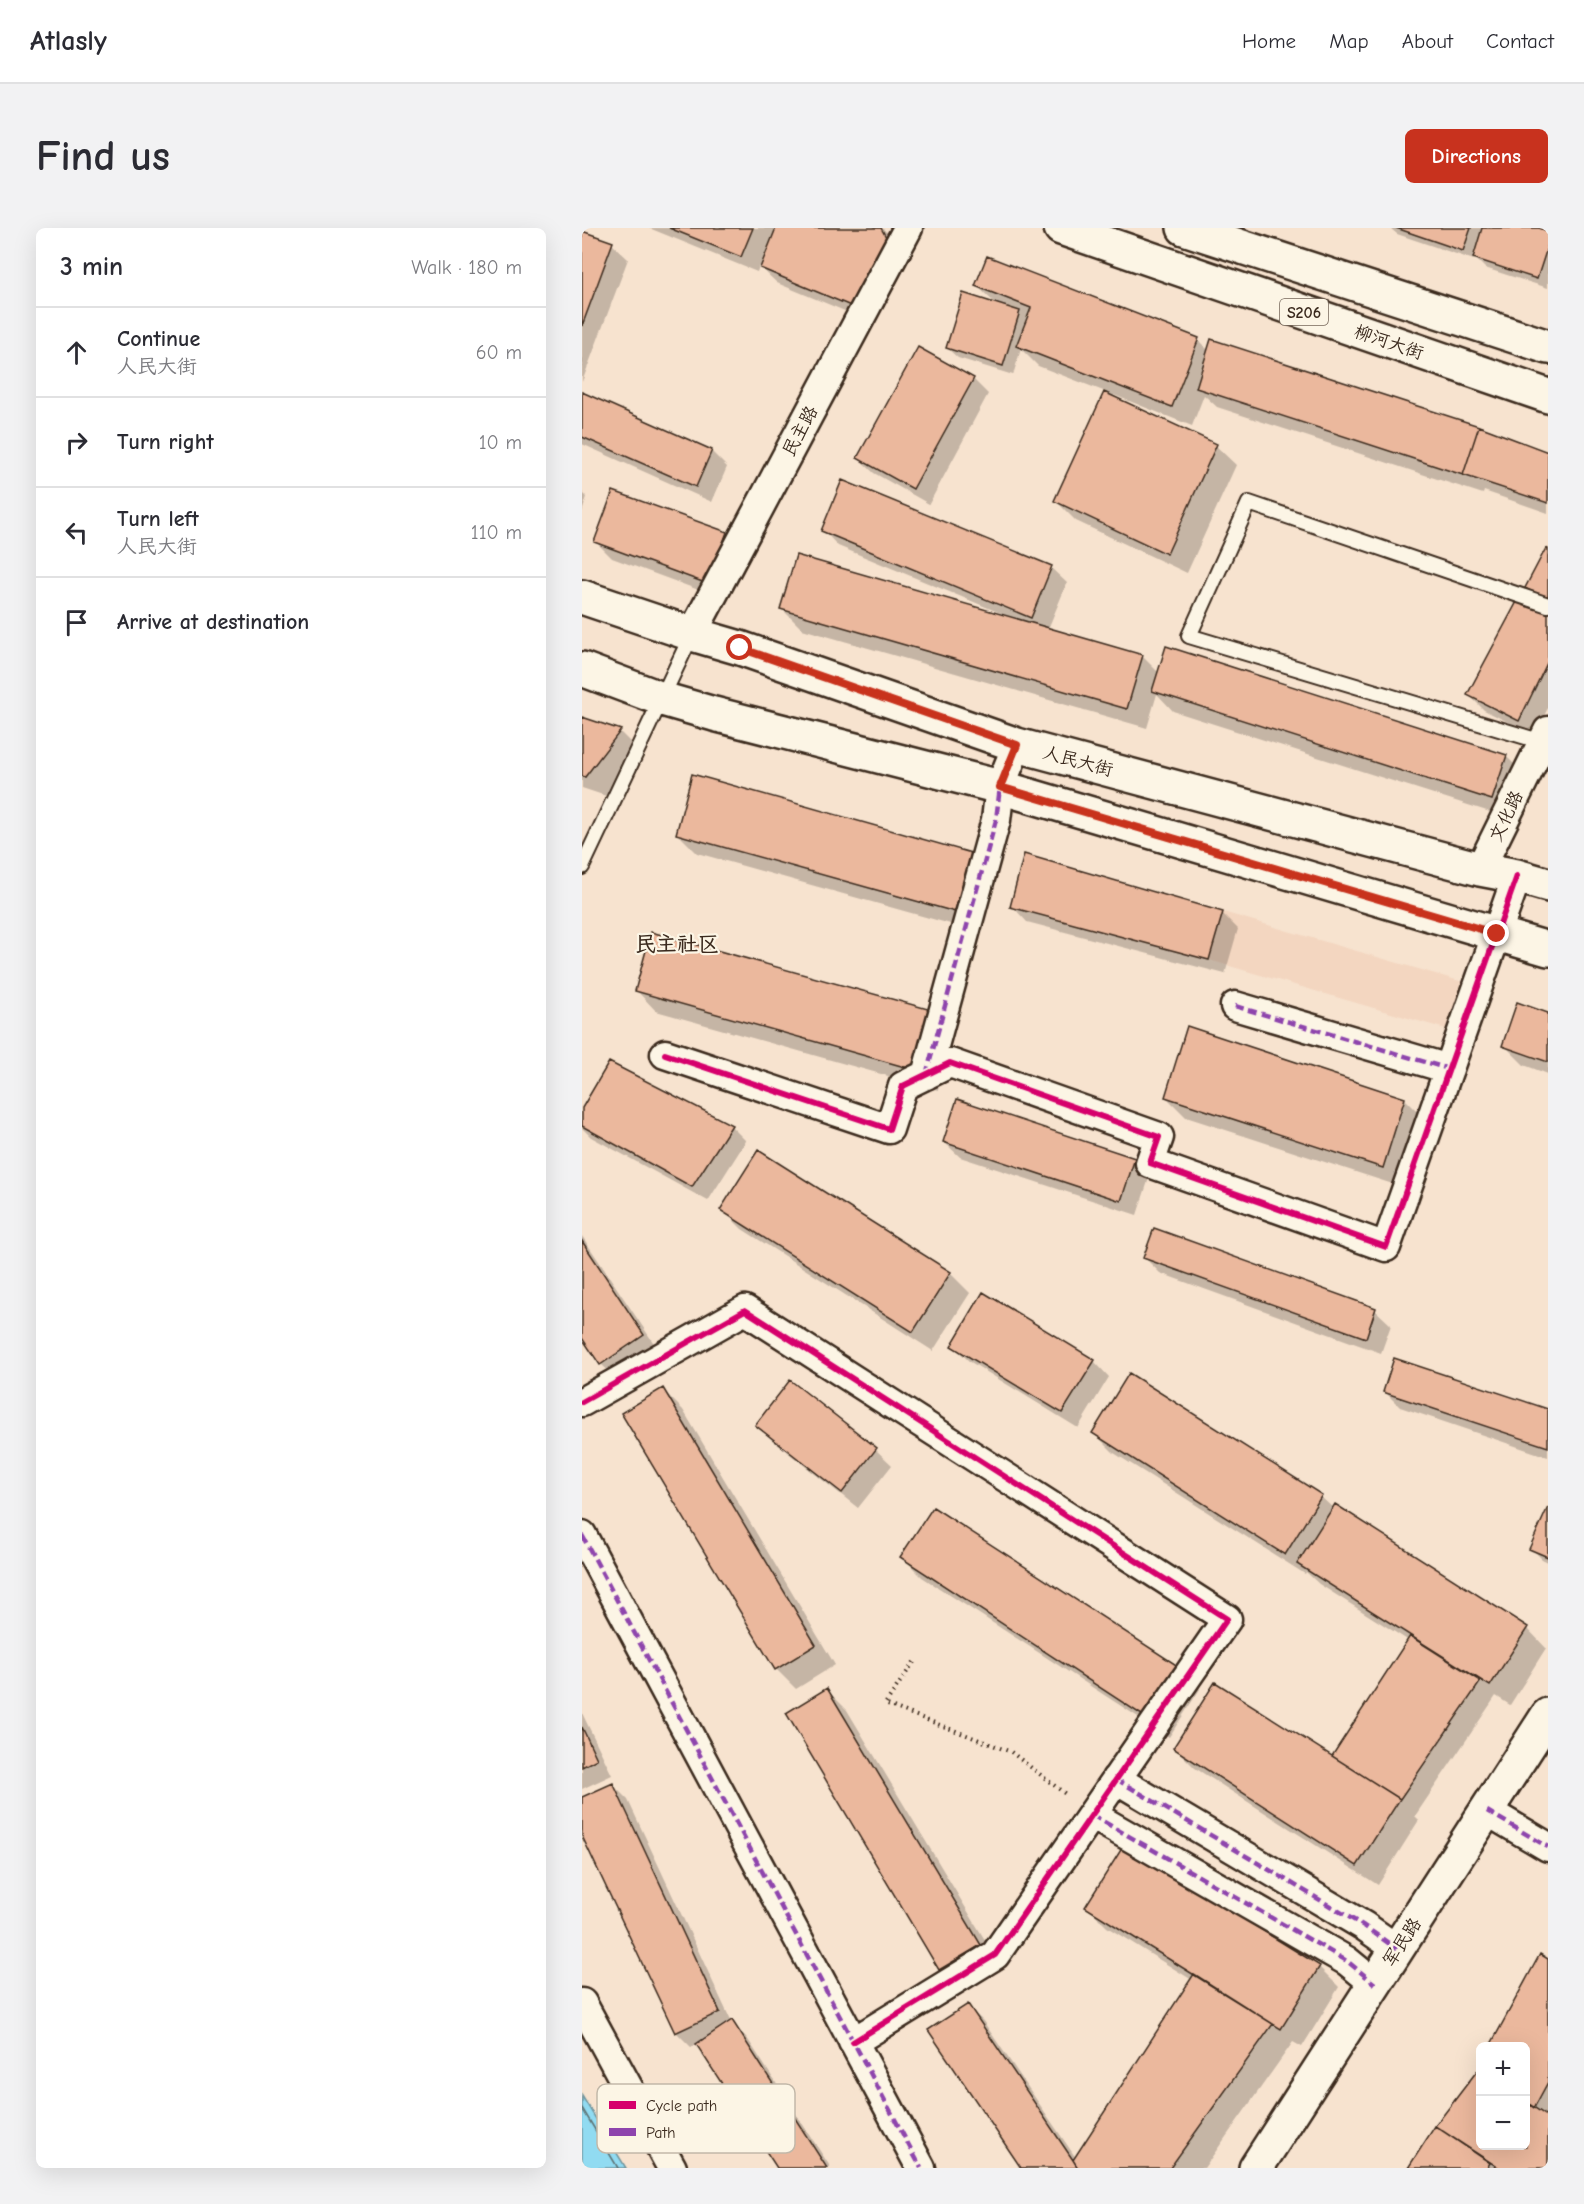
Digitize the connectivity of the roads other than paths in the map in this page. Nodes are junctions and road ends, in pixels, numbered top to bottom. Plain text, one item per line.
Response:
1 (908, 228) edge
2 (1061, 228) edge
3 (1184, 228) edge
4 (1548, 346) edge
5 (1548, 396) edge
6 (582, 597) edge
7 (1548, 605) edge
8 (692, 634) junction
9 (582, 669) edge
10 (662, 699) junction
11 (1546, 739) edge
12 (1017, 745) junction
13 (1000, 787) junction
14 (582, 867) edge
15 (1480, 869) junction
16 (1533, 880) edge
17 (1497, 934) junction
18 (1548, 949) edge
19 (1235, 1006) dead end
20 (665, 1054) dead end
21 (1449, 1069) junction
22 (926, 1075) junction
23 (582, 1402) edge
24 (582, 1535) edge
25 (1548, 1715) edge
26 (1116, 1779) junction
27 (1486, 1810) junction
28 (1092, 1815) junction
29 (1548, 1847) edge
30 (1397, 1949) junction
31 (1375, 1984) junction
32 (582, 2003) edge
33 (853, 2042) junction
34 (626, 2084) edge
35 (664, 2153) edge
36 (672, 2168) edge
37 (921, 2168) edge
38 (1256, 2168) edge

1 - 8 street, 民主路
2 - 5 street, 柳河大街 / S206
3 - 4 street, S206
6 - 8 street, 人民大街
7 - 11 lane
8 - 10 lane
8 - 12 street, 人民大街
9 - 10 street
10 - 13 street
10 - 14 lane
11 - 15 street, 文化路
12 - 13 street
12 - 15 street, 人民大街
13 - 17 street
13 - 22 street
15 - 16 street, 人民大街
16 - 17 street
17 - 18 street
17 - 21 street
19 - 21 street
20 - 22 street
21 - 22 street
23 - 26 street
24 - 33 street
25 - 27 street, 军民路
26 - 28 street
26 - 30 street
27 - 29 street
27 - 30 street, 军民路
28 - 31 street
28 - 33 street
30 - 31 street, 军民路
31 - 38 street, 军民路
32 - 34 street
33 - 37 street
35 - 36 street

